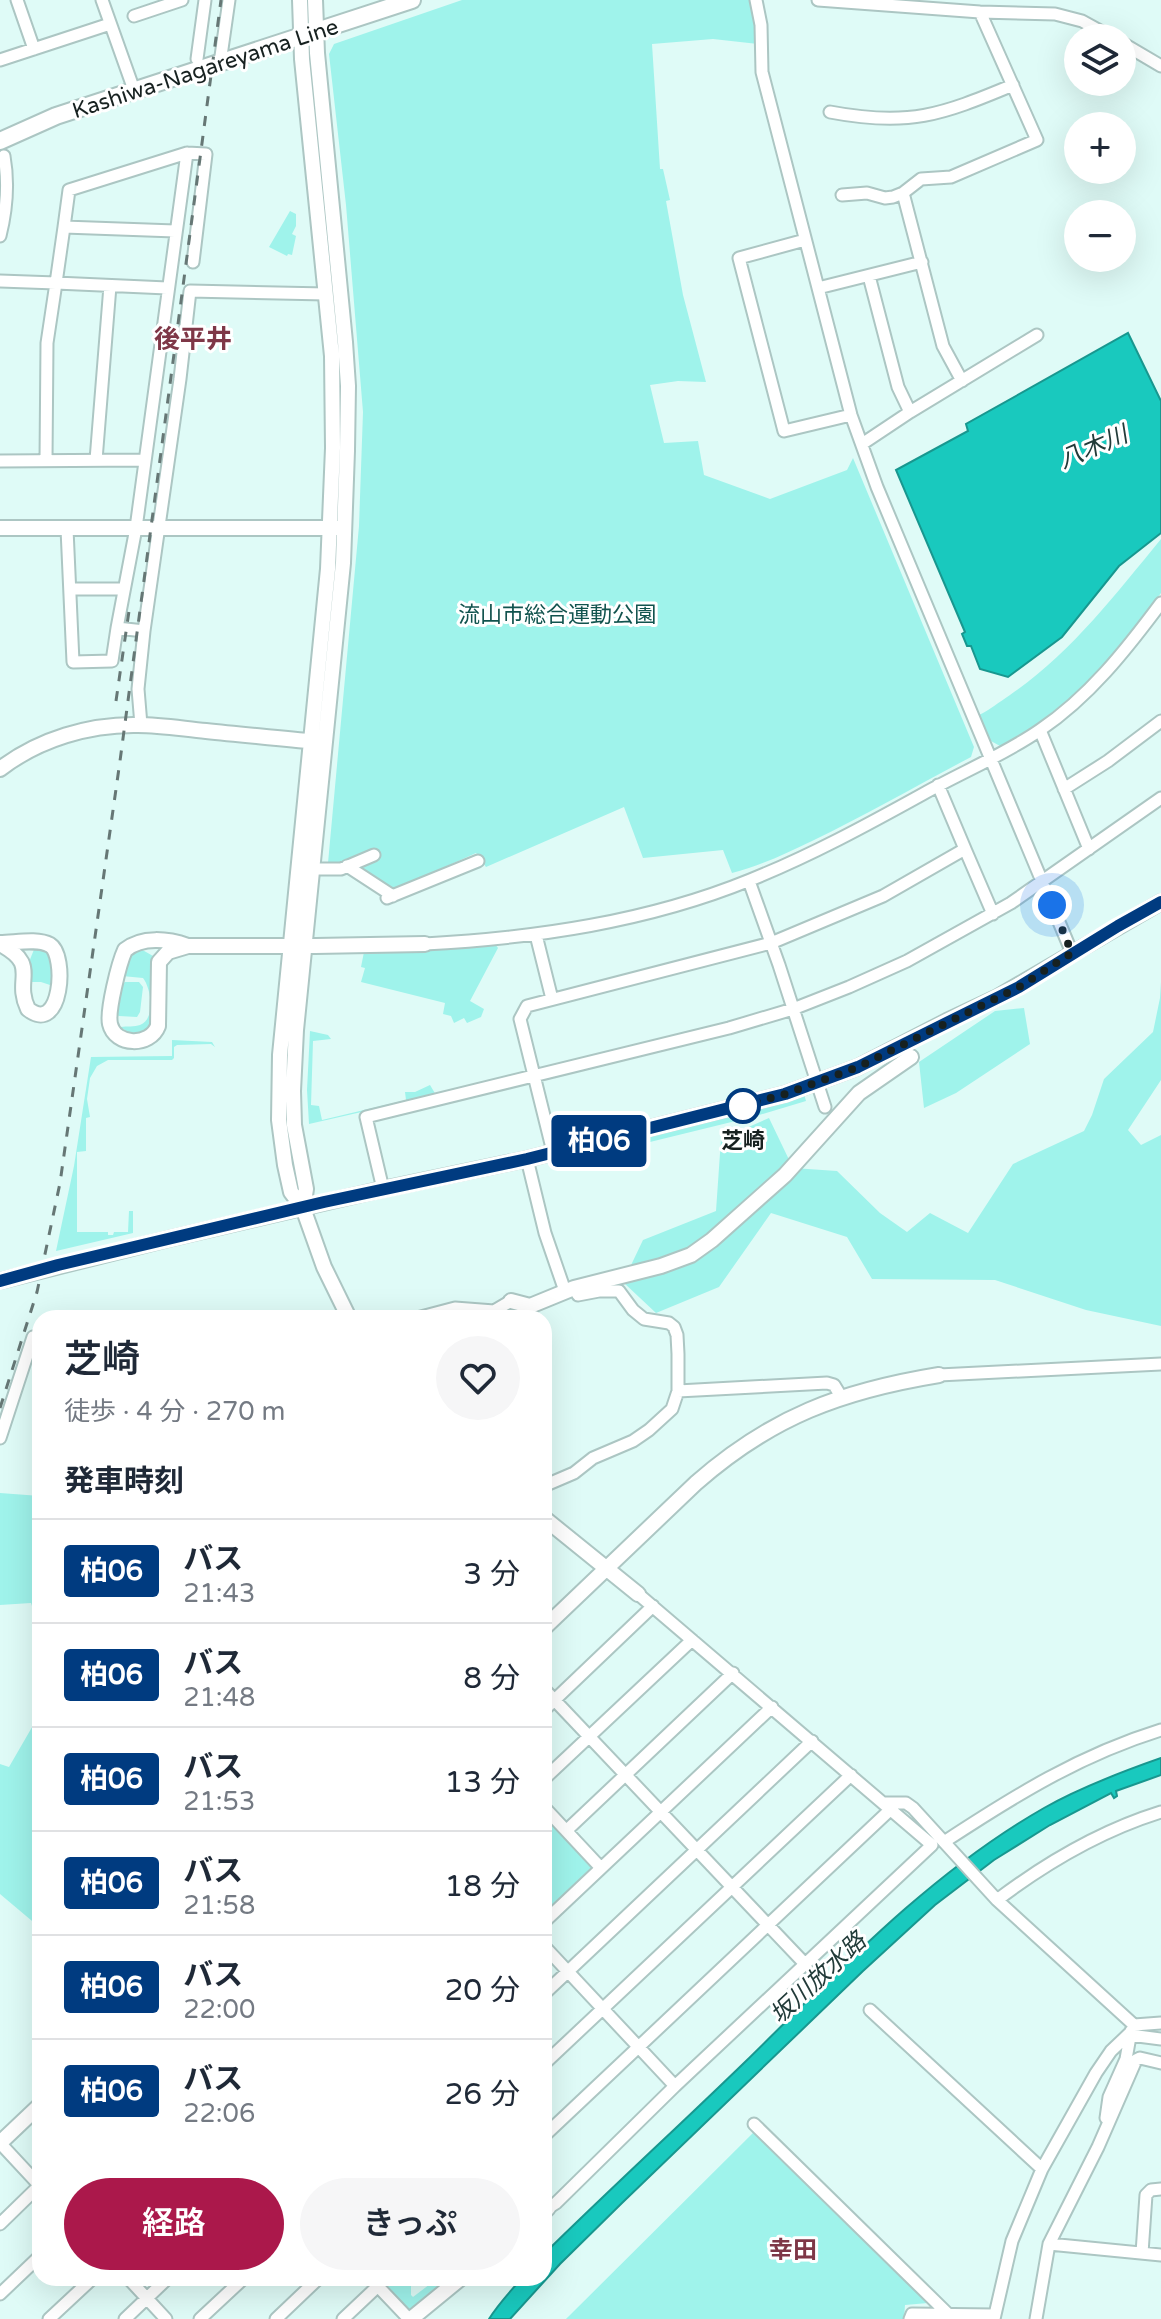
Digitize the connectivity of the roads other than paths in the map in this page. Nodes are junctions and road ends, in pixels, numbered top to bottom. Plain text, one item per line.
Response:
1 (17, 0) edge
2 (102, 0) edge
3 (182, 0) edge
4 (205, 0) edge
5 (229, 0) edge
6 (300, 0) edge
7 (315, 0) edge
8 (412, 0) edge
9 (756, 0) edge
10 (818, 0) edge
11 (980, 12) junction
12 (134, 16) dead end
13 (110, 24) junction
14 (1087, 24) edge
15 (308, 34) junction
16 (34, 49) junction
17 (1136, 51) edge
18 (197, 59) dead end
19 (0, 60) edge
20 (220, 63) junction
21 (1161, 66) edge
22 (1013, 85) junction
23 (134, 90) junction
24 (830, 112) dead end
25 (3, 141) edge
26 (187, 153) junction
27 (903, 193) junction
28 (842, 195) dead end
29 (3, 206) edge
30 (64, 227) junction
31 (175, 231) junction
32 (0, 236) edge
33 (805, 240) junction
34 (193, 262) dead end
35 (922, 262) junction
36 (869, 276) junction
37 (0, 281) edge
38 (56, 283) junction
39 (110, 286) junction
40 (167, 288) junction
41 (818, 288) junction
42 (326, 294) junction
43 (164, 311) junction
44 (187, 315) junction
45 (1037, 335) dead end
46 (962, 381) junction
47 (910, 412) junction
48 (851, 415) junction
49 (862, 444) junction
50 (46, 460) junction
51 (96, 460) junction
52 (144, 460) junction
53 (0, 461) edge
54 (338, 527) junction
55 (0, 528) edge
56 (136, 528) junction
57 (67, 529) junction
58 (160, 529) junction
59 (71, 589) junction
60 (124, 589) junction
61 (1161, 603) edge
62 (117, 628) junction
63 (144, 631) junction
64 (1161, 721) edge
65 (141, 725) junction
66 (1040, 730) junction
67 (317, 742) junction
68 (991, 757) junction
69 (0, 769) edge
70 (938, 785) junction
71 (1064, 789) junction
72 (1161, 798) edge
73 (965, 849) junction
74 (1089, 849) junction
75 (374, 855) dead end
76 (478, 861) dead end
77 (347, 866) junction
78 (312, 869) junction
79 (749, 881) junction
80 (1043, 881) junction
81 (1161, 902) edge
82 (993, 914) junction
83 (536, 935) junction
84 (139, 941) junction
85 (34, 942) junction
86 (771, 943) junction
87 (0, 944) edge
88 (425, 944) joint
89 (188, 946) junction
90 (289, 946) junction
91 (305, 946) junction
92 (1072, 953) junction
93 (161, 958) junction
94 (23, 965) junction
95 (552, 999) junction
96 (793, 1009) junction
97 (911, 1057) dead end
98 (533, 1075) junction
99 (817, 1083) junction
100 (825, 1107) dead end
101 (553, 1152) junction
102 (527, 1159) junction
103 (383, 1189) junction
104 (303, 1208) junction
105 (0, 1281) edge
106 (570, 1290) junction
107 (511, 1301) joint
108 (345, 1310) edge
109 (447, 1310) edge
110 (481, 1310) edge
111 (496, 1310) edge
112 (32, 1340) edge
113 (1161, 1364) edge
114 (939, 1375) joint
115 (678, 1391) junction
116 (842, 1398) junction
117 (0, 1438) edge
118 (552, 1482) edge
119 (552, 1524) edge
120 (607, 1567) junction
121 (638, 1594) joint
122 (653, 1606) junction
123 (552, 1620) edge
124 (692, 1640) junction
125 (733, 1673) junction
126 (552, 1697) edge
127 (555, 1700) junction
128 (552, 1703) edge
129 (772, 1707) junction
130 (1161, 1730) edge
131 (590, 1737) junction
132 (812, 1741) junction
133 (552, 1772) edge
134 (625, 1774) junction
135 (851, 1775) junction
136 (887, 1806) junction
137 (661, 1812) junction
138 (1161, 1812) edge
139 (552, 1815) edge
140 (567, 1830) junction
141 (947, 1845) junction
142 (696, 1850) junction
143 (601, 1868) junction
144 (733, 1888) junction
145 (996, 1897) junction
146 (552, 1914) edge
147 (768, 1925) junction
148 (552, 1955) edge
149 (806, 1965) junction
150 (568, 1972) junction
151 (552, 1987) edge
152 (603, 2009) junction
153 (870, 2010) dead end
154 (1161, 2023) edge
155 (1132, 2030) junction
156 (1161, 2039) edge
157 (638, 2047) junction
158 (552, 2057) edge
159 (1161, 2063) edge
160 (675, 2086) junction
161 (32, 2113) edge
162 (754, 2124) dead end
163 (552, 2128) edge
164 (1104, 2131) junction
165 (0, 2143) edge
166 (1042, 2169) junction
167 (32, 2177) edge
168 (1161, 2189) edge
169 (32, 2193) edge
170 (552, 2205) edge
171 (0, 2224) edge
172 (1049, 2244) junction
173 (1142, 2253) junction
174 (1161, 2255) edge
175 (32, 2264) edge
176 (84, 2286) edge
177 (136, 2286) edge
178 (160, 2286) edge
179 (235, 2286) edge
180 (311, 2286) edge
181 (371, 2286) edge
182 (378, 2286) edge
183 (451, 2286) edge
184 (0, 2294) edge
185 (147, 2298) junction
186 (948, 2314) junction
187 (994, 2317) edge
188 (49, 2319) edge
189 (125, 2319) edge
190 (166, 2319) edge
191 (200, 2319) edge
192 (276, 2319) edge
193 (343, 2319) edge
194 (410, 2319) edge
195 (910, 2319) edge
196 (1036, 2319) edge

1 - 16 street
2 - 13 street
3 - 12 street
4 - 18 street
5 - 20 street
6 - 15 street
7 - 15 street
8 - 15 main road, Kashiwa-Nagareyama Line
9 - 33 street
10 - 11 street
11 - 14 street
11 - 22 street
13 - 16 street
13 - 23 street
15 - 20 main road, Kashiwa-Nagareyama Line
15 - 42 street
15 - 54 street
16 - 19 street
17 - 21 street
20 - 23 main road, Kashiwa-Nagareyama Line
22 - 24 street
22 - 27 street
23 - 25 main road, Kashiwa-Nagareyama Line
25 - 29 street
26 - 30 street
26 - 31 street
26 - 34 street
27 - 28 street
27 - 35 street
29 - 32 street
30 - 31 street
30 - 38 street
31 - 40 street
33 - 41 street
33 - 48 street
35 - 36 street
35 - 46 street
36 - 41 street
36 - 47 street
37 - 38 street
38 - 39 street
38 - 50 street
39 - 40 street
39 - 51 street
40 - 43 street
41 - 48 street
42 - 44 street
42 - 54 street
43 - 44 street
43 - 52 street
44 - 58 street
45 - 46 street
46 - 47 street
47 - 49 street
48 - 49 street
49 - 68 street
50 - 51 street
50 - 53 street
51 - 52 street
52 - 56 street
54 - 58 street
54 - 67 street
55 - 57 street
56 - 57 street
56 - 58 street
56 - 60 street
57 - 59 street
58 - 63 street
59 - 60 street
59 - 62 street
60 - 62 street
61 - 66 street
62 - 63 street
63 - 65 street
64 - 71 street
65 - 67 street
65 - 69 street
66 - 68 street
66 - 71 street
67 - 78 street
67 - 90 street
68 - 70 street
68 - 80 street
70 - 73 street
70 - 79 street
71 - 74 street
72 - 74 street
73 - 82 street
73 - 86 street
74 - 80 street
75 - 77 street
76 - 77 street
77 - 78 street
78 - 91 street
79 - 83 street
79 - 86 street
80 - 82 street
80 - 92 street
81 - 92 street
82 - 96 street
83 - 88 street
83 - 95 street
84 - 89 street
84 - 93 street
84 - 93 street
85 - 87 street
85 - 94 street
85 - 94 street
86 - 95 street
86 - 96 street
87 - 94 street
88 - 91 street
89 - 90 street
89 - 93 street
90 - 91 street
90 - 104 street
91 - 104 street
92 - 99 street
95 - 98 street
96 - 98 street
96 - 99 street
97 - 106 street
98 - 101 street
98 - 103 street
99 - 100 street
99 - 101 street
101 - 102 street
102 - 103 street
102 - 106 street
103 - 104 street
104 - 105 street
104 - 108 street
106 - 107 street
106 - 115 street
107 - 111 street
109 - 110 street
112 - 117 street
113 - 114 street
114 - 116 street
115 - 116 street
115 - 118 street
116 - 120 street
119 - 120 street
120 - 121 street
120 - 123 street
121 - 122 street
122 - 124 street
122 - 127 street
124 - 125 street
124 - 131 street
125 - 129 street
125 - 134 street
126 - 127 street
127 - 128 street
127 - 131 street
129 - 132 street
129 - 137 street
130 - 141 street
131 - 133 street
131 - 134 street
132 - 135 street
132 - 142 street
134 - 137 street
134 - 140 street
135 - 136 street
135 - 144 street
136 - 141 street
136 - 147 street
136 - 149 street
137 - 142 street
137 - 143 street
138 - 145 street
139 - 140 street
140 - 143 street
141 - 145 street
142 - 144 street
142 - 150 street
143 - 146 street
144 - 147 street
144 - 152 street
145 - 155 street
147 - 149 street
147 - 157 street
148 - 150 street
149 - 160 street
150 - 151 street
150 - 152 street
152 - 157 street
152 - 158 street
153 - 166 street
154 - 155 street
155 - 156 street
155 - 164 street
155 - 166 street
157 - 160 street
157 - 163 street
159 - 164 street
160 - 170 street
161 - 165 street
162 - 186 street
164 - 172 street
165 - 167 street
166 - 187 street
168 - 173 street
169 - 171 street
172 - 173 street
172 - 196 street
173 - 174 street
175 - 184 street
176 - 188 street
177 - 185 street
178 - 185 street
179 - 191 street
180 - 192 street
181 - 193 street
182 - 194 street
183 - 194 street
185 - 189 street
185 - 190 street
186 - 187 street
186 - 195 street

